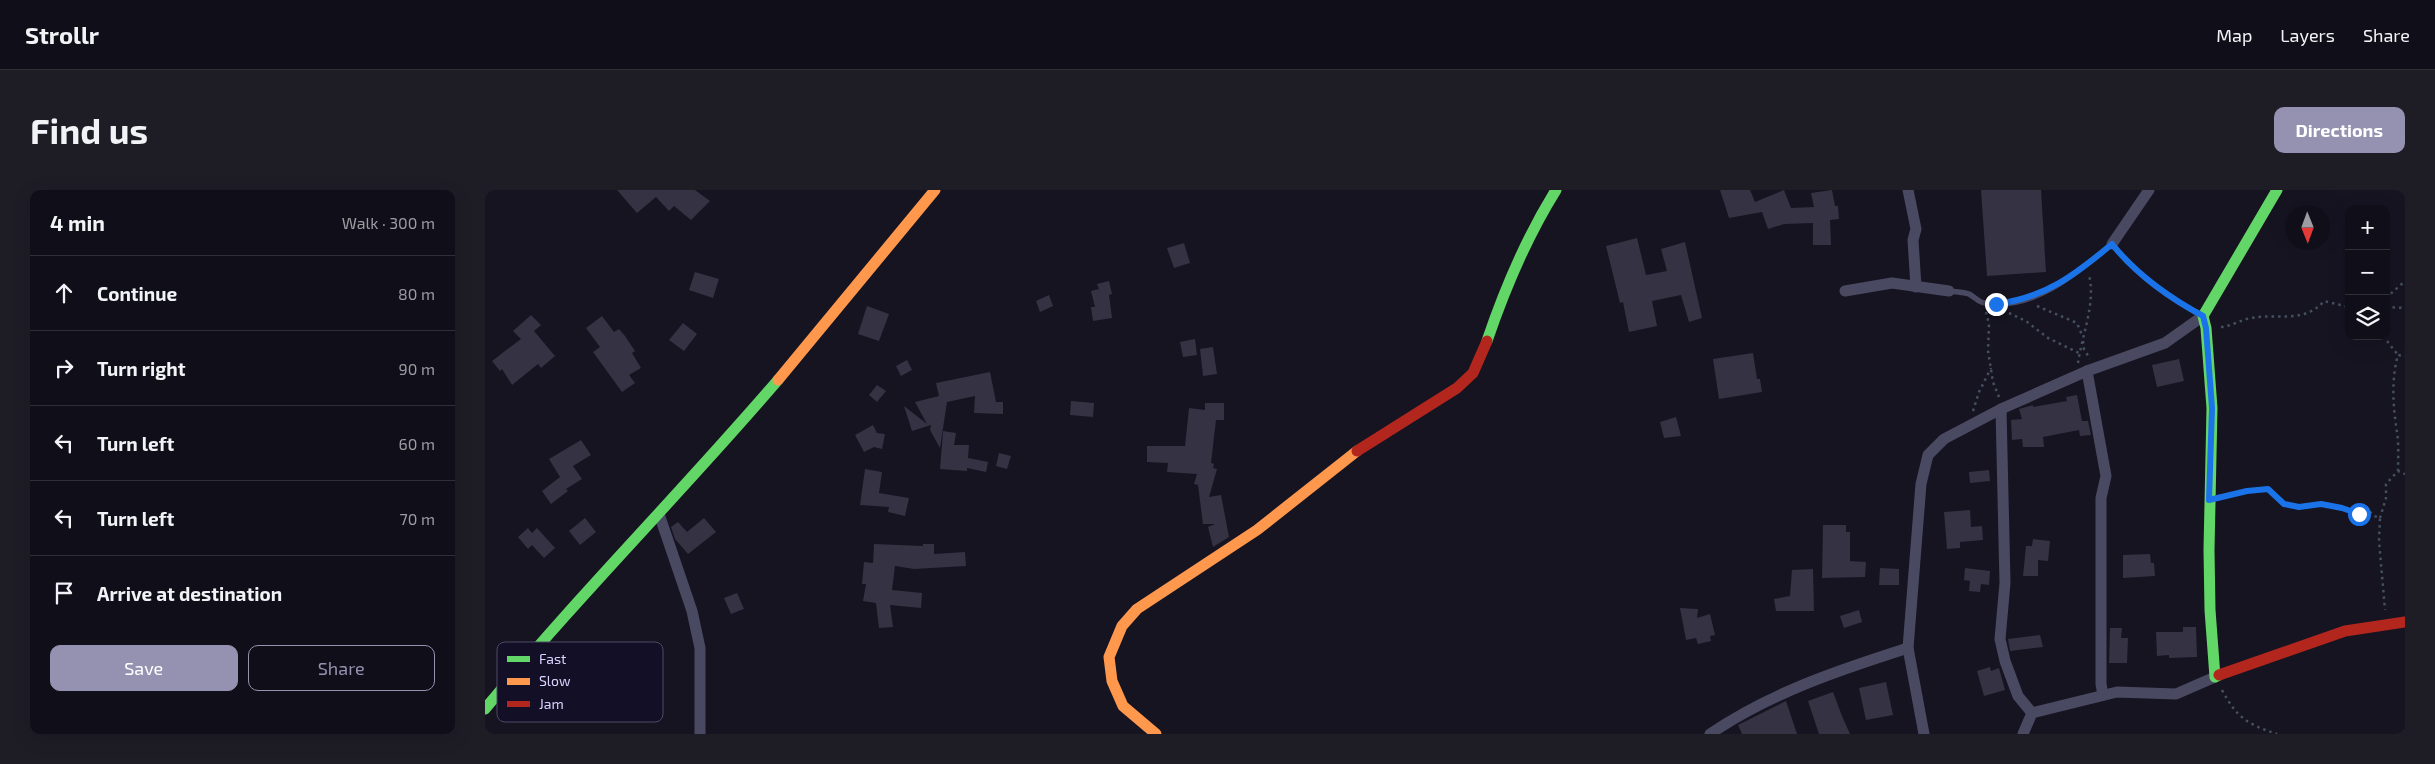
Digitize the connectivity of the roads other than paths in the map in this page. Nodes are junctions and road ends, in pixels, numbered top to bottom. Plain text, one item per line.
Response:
1 (935, 190) edge
2 (1556, 190) edge
3 (1908, 190) edge
4 (2149, 190) edge
5 (2277, 190) edge
6 (2112, 244) junction
7 (1916, 287) junction
8 (1845, 291) dead end
9 (1949, 291) joint
10 (2203, 316) junction
11 (2086, 372) junction
12 (2001, 409) junction
13 (659, 514) junction
14 (2405, 622) edge
15 (541, 642) edge
16 (1908, 648) junction
17 (2215, 678) junction
18 (497, 694) edge
19 (2103, 695) junction
20 (485, 709) edge
21 (2032, 713) junction
22 (700, 734) edge
23 (1156, 734) edge
24 (1710, 734) edge
25 (1923, 734) edge
26 (2023, 734) edge

1 - 13 street
2 - 23 street
3 - 7 street
4 - 6 street
5 - 10 street
6 - 9 lane
6 - 10 lane
7 - 8 street
7 - 9 street
10 - 11 street
10 - 17 street
11 - 12 street
11 - 19 street
12 - 16 street
12 - 21 street
13 - 15 street
13 - 22 street
14 - 17 street
16 - 24 street
16 - 25 street
17 - 19 street
18 - 20 street
19 - 21 street
21 - 26 street

